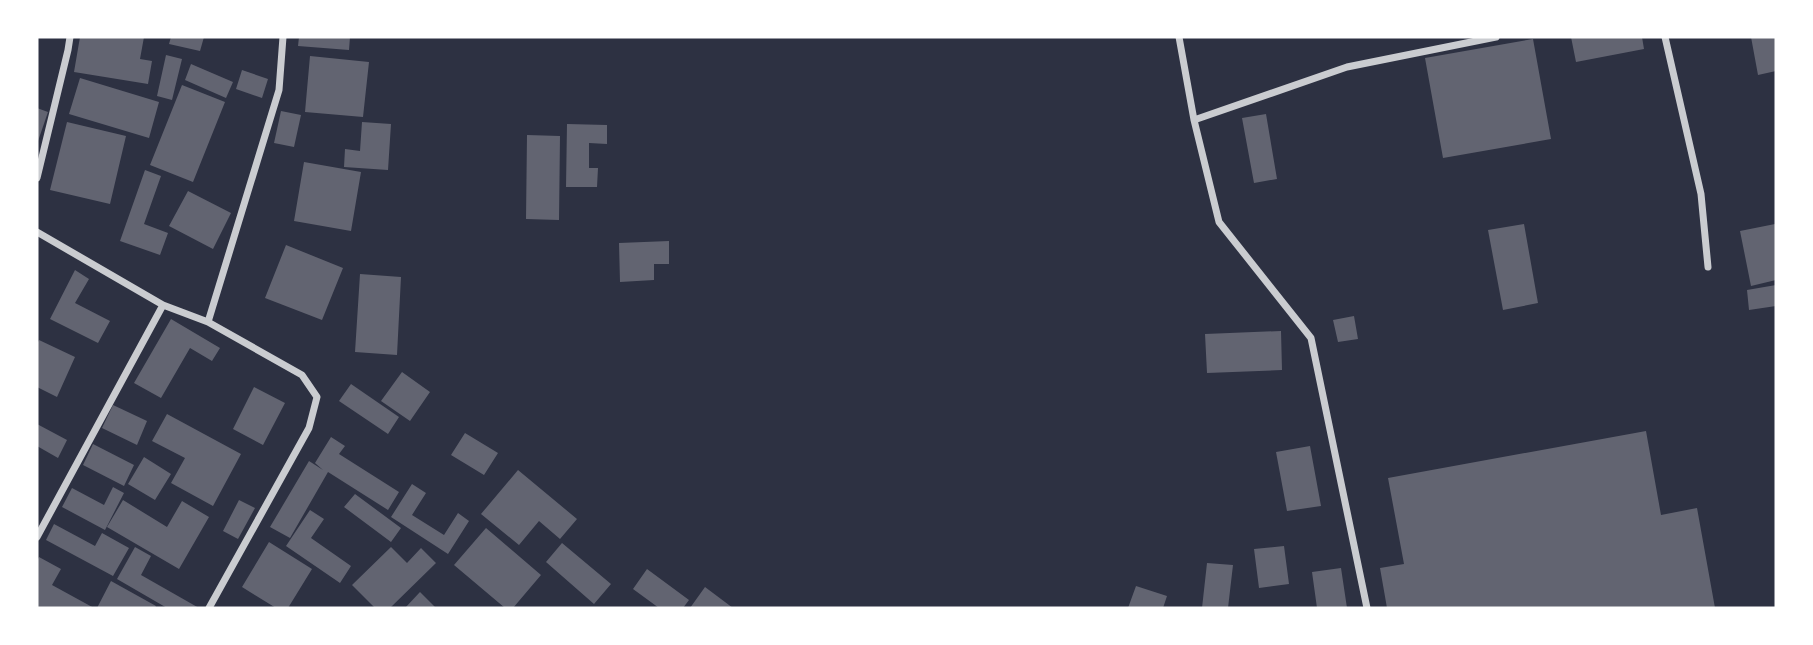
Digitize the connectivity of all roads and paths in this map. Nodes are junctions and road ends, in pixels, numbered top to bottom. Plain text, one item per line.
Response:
1 (70, 37) edge
2 (283, 37) edge
3 (1179, 37) edge
4 (1496, 37) edge
5 (1665, 37) edge
6 (1194, 120) junction
7 (37, 178) edge
8 (37, 232) edge
9 (1709, 267) dead end
10 (163, 305) junction
11 (208, 322) junction
12 (37, 537) edge
13 (209, 608) edge
14 (1367, 608) edge

1 - 7 street
2 - 11 street
3 - 6 street
4 - 6 street
5 - 9 street
6 - 14 street
8 - 10 street
10 - 11 street
10 - 12 street
11 - 13 street

